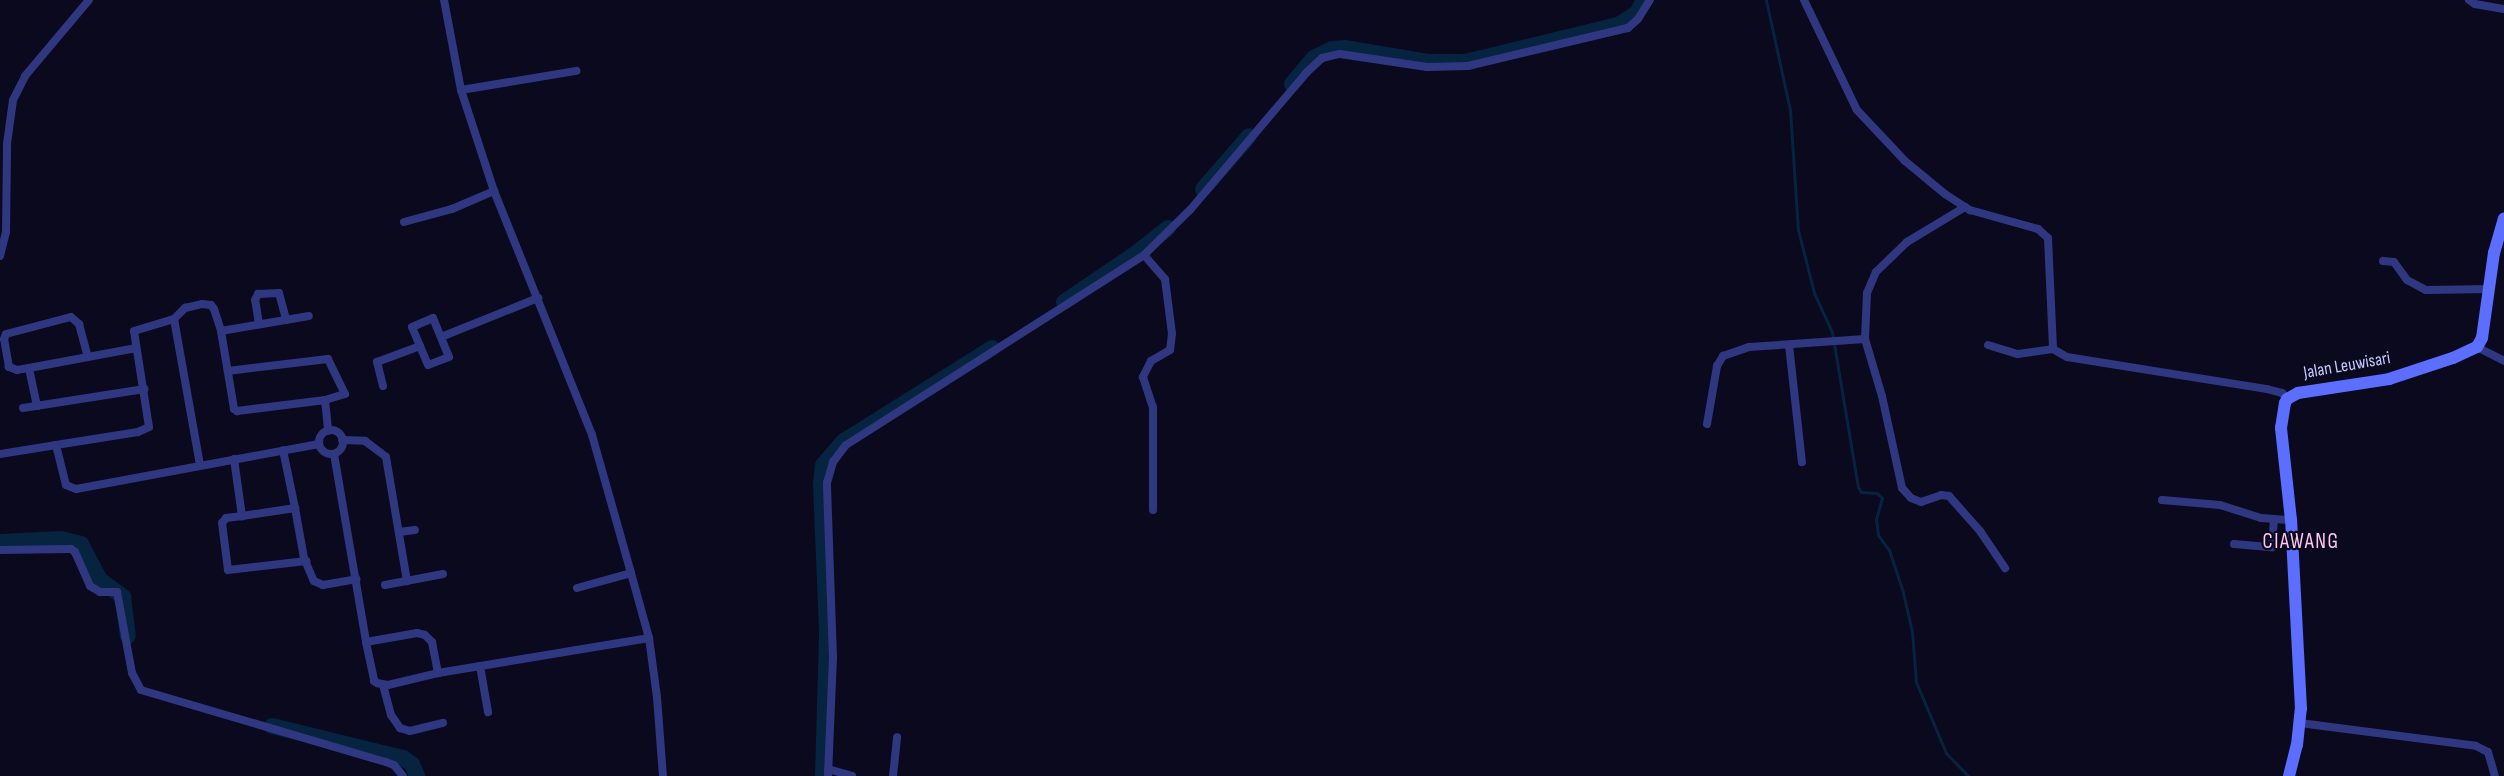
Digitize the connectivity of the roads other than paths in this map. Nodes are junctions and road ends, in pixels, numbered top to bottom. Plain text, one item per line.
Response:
1 (90, 0) edge
2 (444, 0) edge
3 (1650, 0) edge
4 (1804, 0) edge
5 (2469, 0) edge
6 (2504, 9) edge
7 (576, 72) dead end
8 (461, 90) junction
9 (494, 191) junction
10 (1965, 207) junction
11 (2504, 218) edge
12 (404, 222) dead end
13 (1144, 255) junction
14 (2499, 255) edge
15 (0, 256) edge
16 (2383, 261) dead end
17 (2490, 289) junction
18 (538, 298) junction
19 (309, 316) dead end
20 (174, 319) junction
21 (286, 320) junction
22 (259, 324) junction
23 (221, 330) junction
24 (441, 337) junction
25 (1865, 339) junction
26 (1789, 345) junction
27 (1988, 345) dead end
28 (420, 346) junction
29 (2478, 347) junction
30 (136, 348) junction
31 (2053, 349) junction
32 (88, 357) junction
33 (2504, 362) edge
34 (29, 368) junction
35 (228, 371) junction
36 (383, 386) dead end
37 (145, 388) junction
38 (2287, 399) junction
39 (325, 400) junction
40 (37, 406) junction
41 (23, 408) dead end
42 (1707, 424) dead end
43 (328, 431) junction
44 (342, 440) junction
45 (319, 444) junction
46 (56, 445) junction
47 (283, 450) junction
48 (0, 454) edge
49 (334, 454) junction
50 (234, 459) junction
51 (1802, 462) dead end
52 (200, 465) junction
53 (2162, 500) dead end
54 (295, 508) junction
55 (1153, 510) dead end
56 (242, 516) junction
57 (2274, 520) junction
58 (2291, 520) junction
59 (415, 530) dead end
60 (399, 532) junction
61 (2234, 544) dead end
62 (0, 550) edge
63 (306, 561) junction
64 (2005, 568) dead end
65 (631, 573) junction
66 (443, 574) dead end
67 (356, 579) junction
68 (407, 581) junction
69 (385, 585) dead end
70 (577, 588) dead end
71 (649, 638) junction
72 (366, 642) junction
73 (480, 666) junction
74 (438, 673) junction
75 (383, 685) junction
76 (488, 712) dead end
77 (443, 723) dead end
78 (2300, 723) junction
79 (897, 737) dead end
80 (828, 772) edge
81 (403, 776) edge
82 (663, 776) edge
83 (852, 776) edge
84 (893, 776) edge
85 (2289, 776) edge
86 (2495, 776) edge

1 - 15 street
2 - 8 street
3 - 13 street
4 - 10 street
5 - 6 street
7 - 8 street
8 - 9 street
9 - 12 street
9 - 18 street
10 - 25 street
10 - 31 street
11 - 14 main road
13 - 55 street
13 - 80 street
14 - 17 main road
16 - 17 street
17 - 29 main road
18 - 24 street
18 - 65 street
19 - 21 street
20 - 23 street
20 - 30 street
20 - 52 street
21 - 22 street
21 - 22 street
22 - 23 street
23 - 35 street
24 - 28 street
24 - 28 street
25 - 26 street
25 - 64 street
26 - 42 street
26 - 51 street
27 - 31 street
28 - 36 street
29 - 33 street
29 - 38 main road, Jalan Leuwisari
30 - 32 street
30 - 37 street
31 - 38 street
32 - 34 street
32 - 34 street
34 - 40 street
35 - 39 street
35 - 39 street
37 - 40 street
37 - 46 street
38 - 58 main road, Jalan Leuwisari
39 - 43 street
40 - 41 street
43 - 44 street
43 - 45 street
44 - 49 street
44 - 60 street
45 - 47 street
45 - 49 street
46 - 48 street
46 - 52 street
47 - 50 street
47 - 54 street
49 - 67 street
50 - 52 street
50 - 56 street
53 - 57 street
54 - 56 street
54 - 63 street
56 - 63 street
57 - 58 street
57 - 61 street
58 - 78 main road, Jalan Leuwisari
59 - 60 street
60 - 68 street
62 - 81 street
63 - 67 street
65 - 70 street
65 - 71 street
66 - 68 street
67 - 72 street
68 - 69 street
71 - 73 street
71 - 82 street
72 - 74 street
72 - 75 street
73 - 74 street
73 - 76 street
74 - 75 street
75 - 77 street
78 - 85 main road, Jalan Leuwisari
78 - 86 street
79 - 84 street
80 - 83 street

